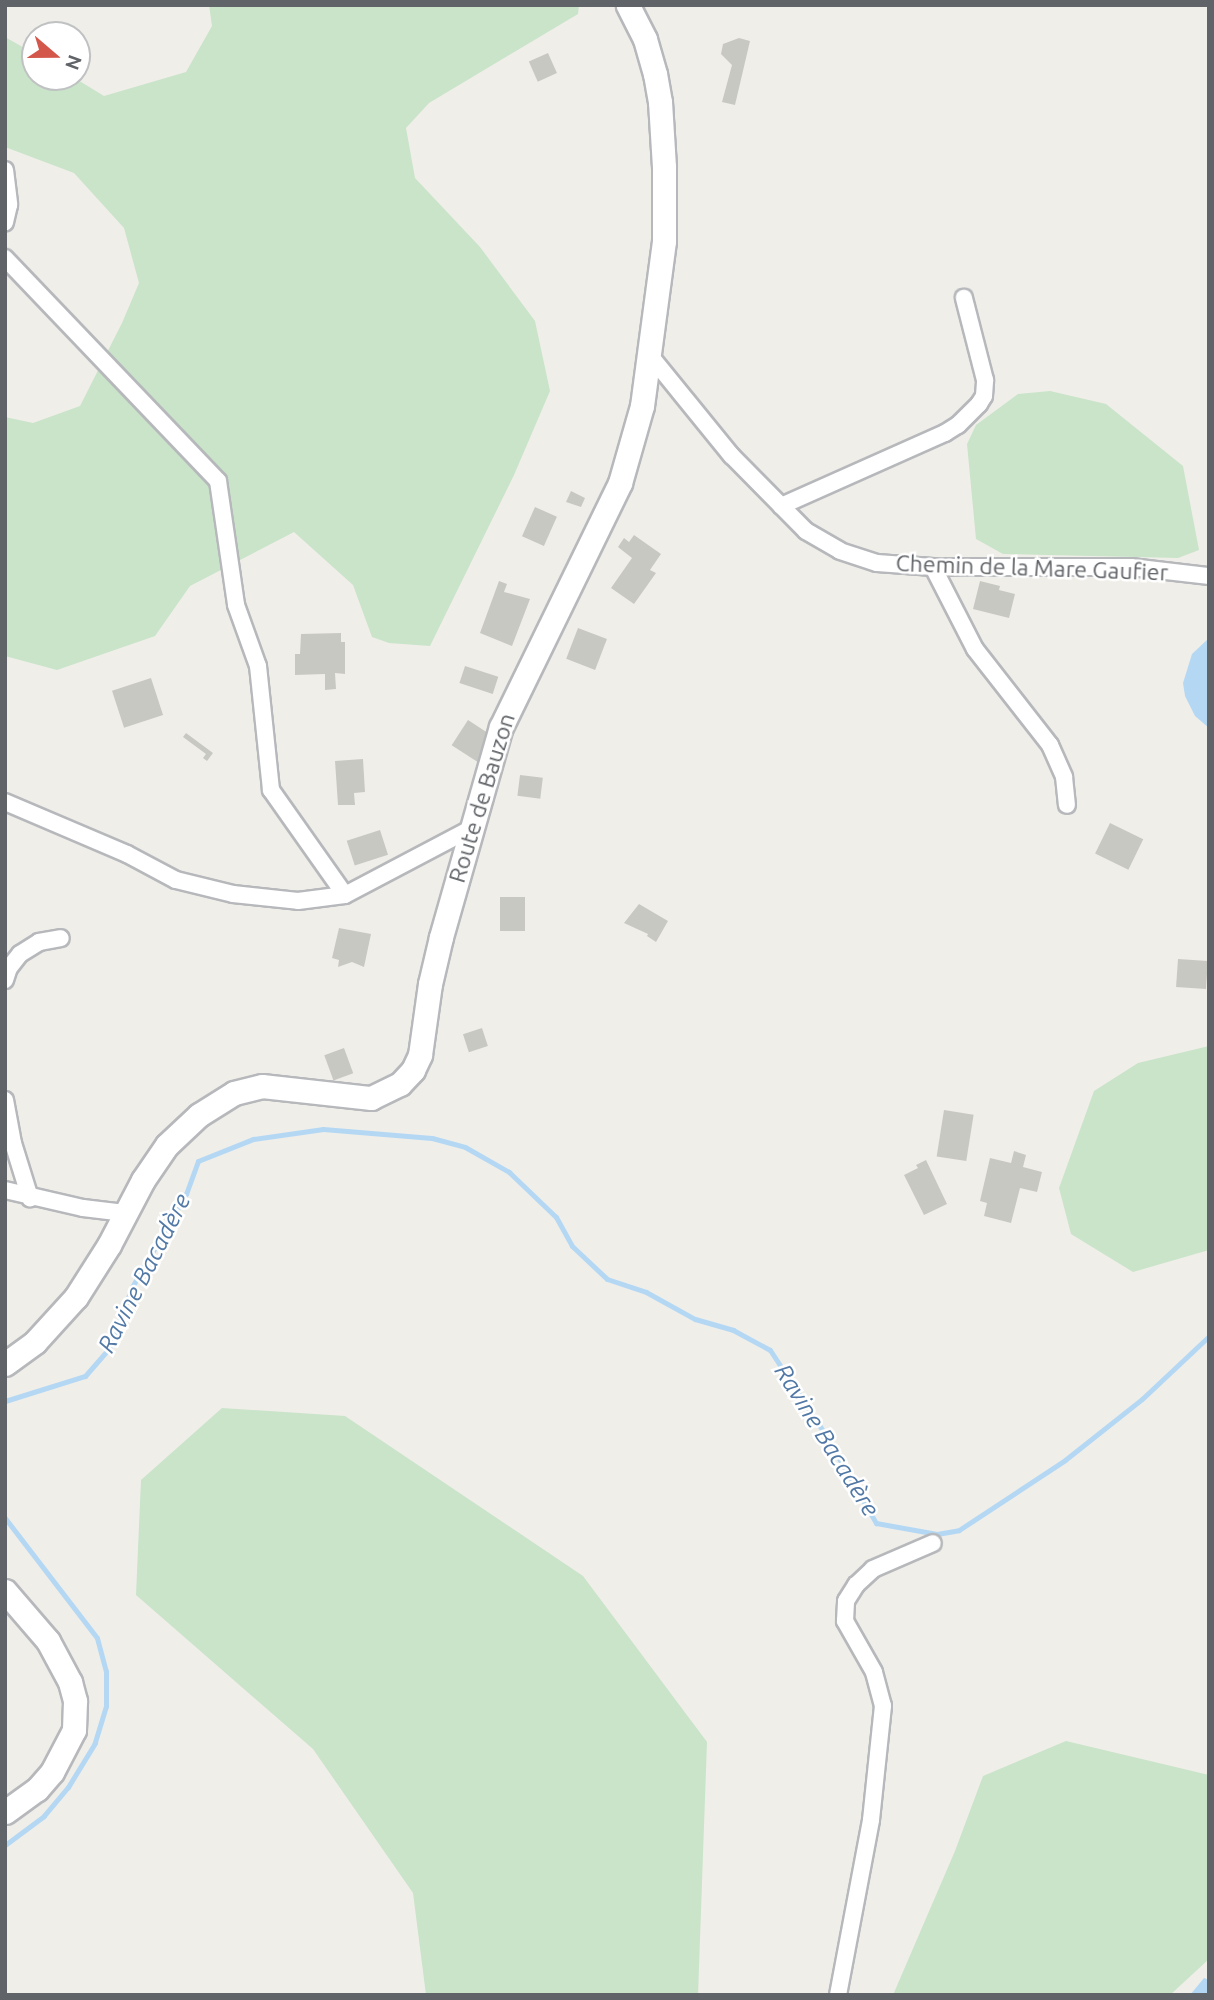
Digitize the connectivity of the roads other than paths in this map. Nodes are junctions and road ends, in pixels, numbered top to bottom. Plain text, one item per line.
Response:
1 (628, 5) edge
2 (5, 170) edge
3 (5, 223) edge
4 (5, 258) edge
5 (964, 298) dead end
6 (648, 354) junction
7 (781, 506) junction
8 (933, 568) junction
9 (1209, 576) edge
10 (5, 802) edge
11 (1067, 805) dead end
12 (470, 830) junction
13 (345, 895) junction
14 (61, 939) dead end
15 (5, 980) edge
16 (5, 1100) edge
17 (5, 1190) edge
18 (30, 1198) junction
19 (125, 1213) junction
20 (5, 1364) edge
21 (933, 1543) dead end
22 (5, 1591) edge
23 (5, 1812) edge
24 (838, 1995) edge

1 - 6 street, Route de Bauzon
2 - 3 street
4 - 13 street
5 - 7 street
6 - 7 street, Chemin de la Mare Gaufier
6 - 12 street, Route de Bauzon
7 - 8 street, Chemin de la Mare Gaufier
8 - 9 street, Chemin de la Mare Gaufier
8 - 11 street
10 - 13 street
12 - 13 street
12 - 19 street, Route de Bauzon
14 - 15 street
16 - 18 street
17 - 18 street
18 - 19 street
19 - 20 street, Route de Bauzon
21 - 24 street
22 - 23 street

